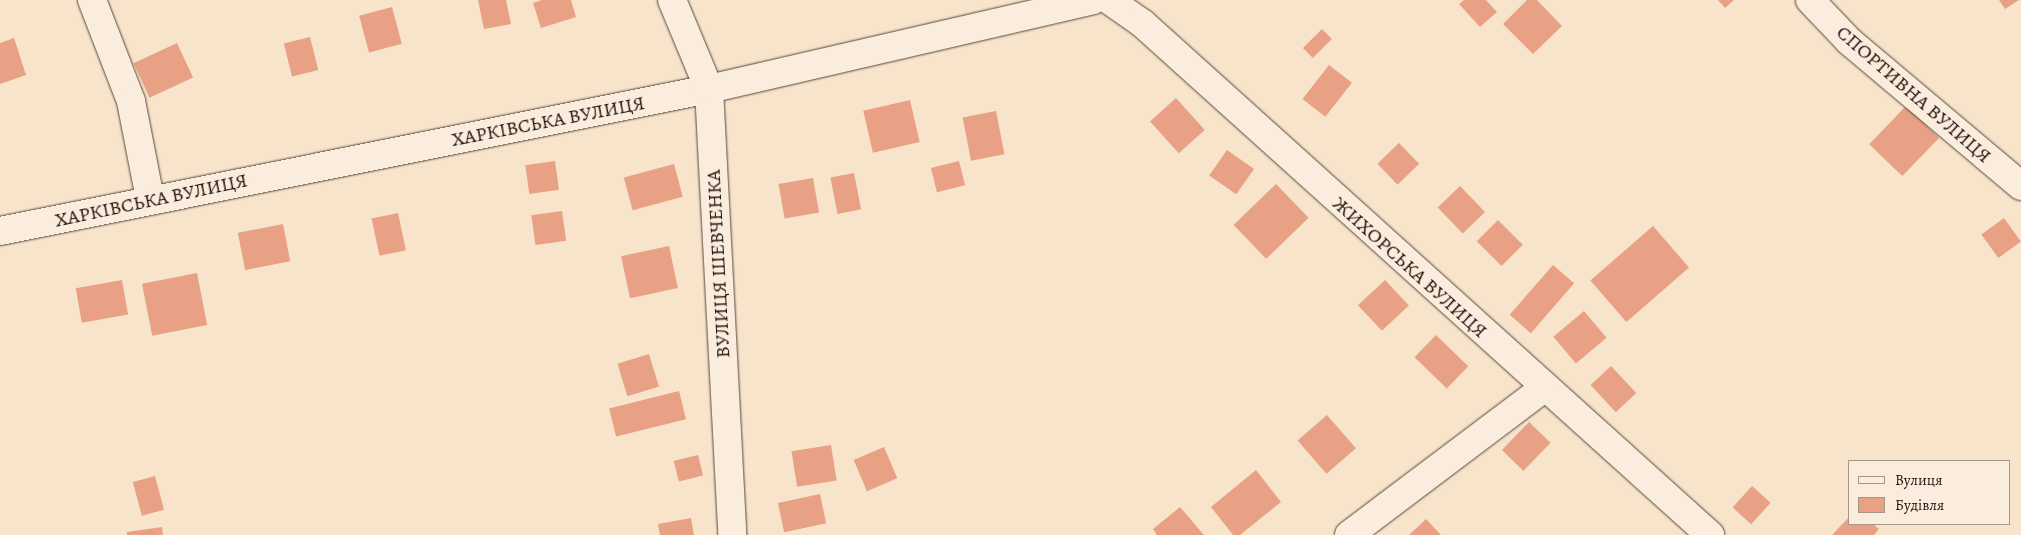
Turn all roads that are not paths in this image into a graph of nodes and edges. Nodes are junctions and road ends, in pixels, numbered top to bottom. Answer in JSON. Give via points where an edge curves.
{"nodes":[{"id":1,"x":92,"y":0,"type":"edge"},
{"id":2,"x":672,"y":0,"type":"edge"},
{"id":3,"x":1093,"y":0,"type":"edge"},
{"id":4,"x":1109,"y":0,"type":"edge"},
{"id":5,"x":1810,"y":0,"type":"edge"},
{"id":6,"x":709,"y":89,"type":"junction"},
{"id":7,"x":2021,"y":186,"type":"edge"},
{"id":8,"x":150,"y":200,"type":"junction"},
{"id":9,"x":0,"y":231,"type":"edge"},
{"id":10,"x":1544,"y":388,"type":"junction"},
{"id":11,"x":732,"y":535,"type":"edge"},
{"id":12,"x":1349,"y":535,"type":"edge"},
{"id":13,"x":1710,"y":535,"type":"edge"}],
"edges":[{"from":1,"to":8,"type":"street","via":[[131,101]]},
{"from":2,"to":6,"type":"street","name":"ВУЛИЦЯ ШЕВЧЕНКА"},
{"from":3,"to":6,"type":"street","name":"ХАРКІВСЬКА ВУЛИЦЯ"},
{"from":4,"to":10,"type":"street","name":"ЖИХОРСЬКА ВУЛИЦЯ","via":[[1142,24]]},
{"from":5,"to":7,"type":"street","name":"СПОРТИВНА ВУЛИЦЯ","via":[[1849,41]]},
{"from":6,"to":8,"type":"street","name":"ХАРКІВСЬКА ВУЛИЦЯ"},
{"from":6,"to":11,"type":"street","name":"ВУЛИЦЯ ШЕВЧЕНКА"},
{"from":8,"to":9,"type":"street","name":"ХАРКІВСЬКА ВУЛИЦЯ"},
{"from":10,"to":12,"type":"street"},
{"from":10,"to":13,"type":"street","name":"ЖИХОРСЬКА ВУЛИЦЯ"}]}
